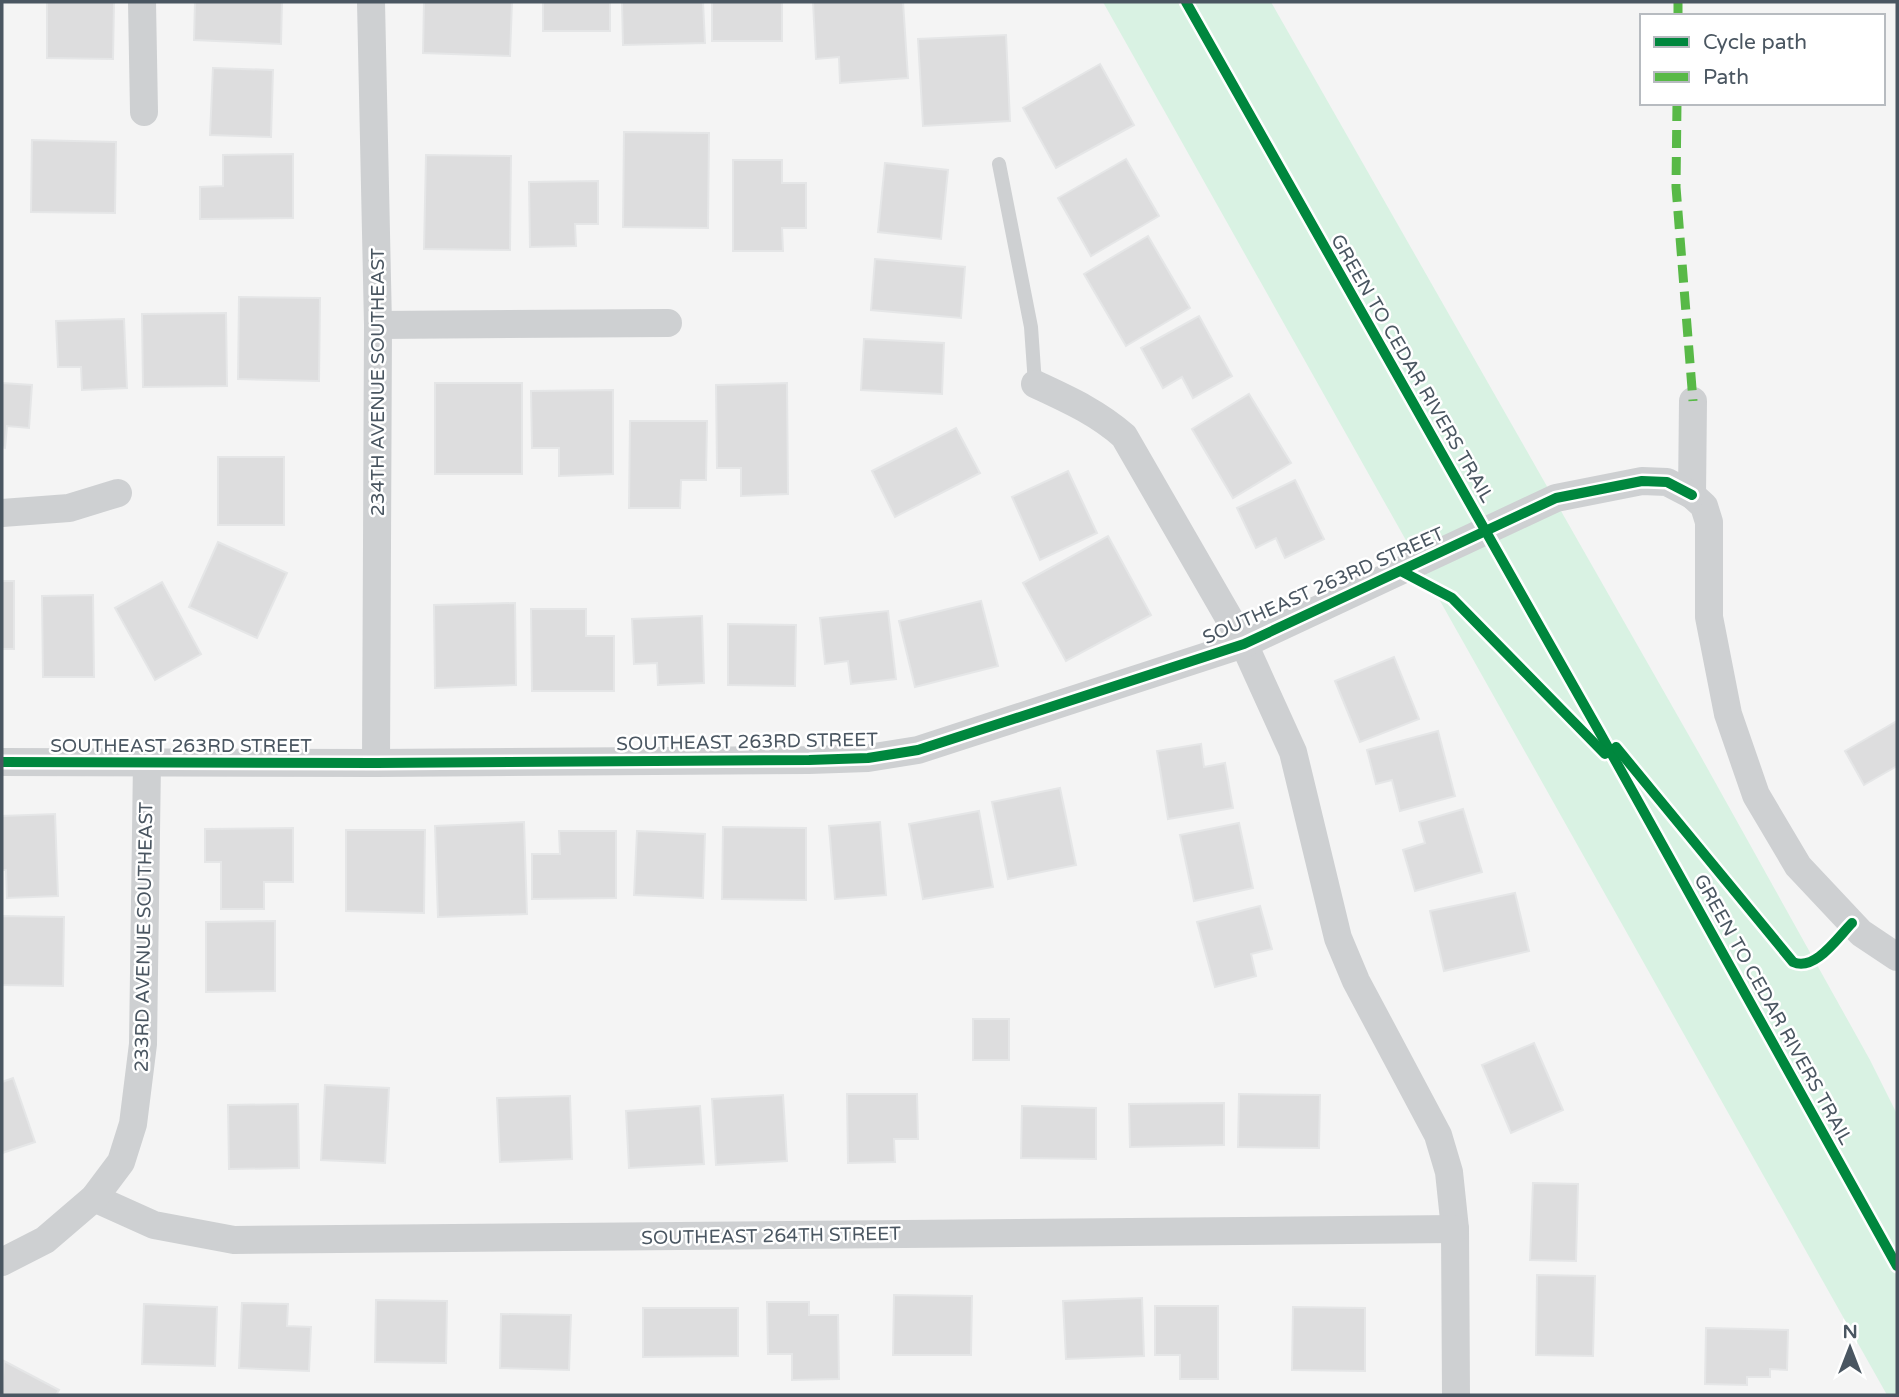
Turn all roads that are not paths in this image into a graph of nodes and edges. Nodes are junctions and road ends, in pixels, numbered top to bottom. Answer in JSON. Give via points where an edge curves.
{"nodes":[{"id":1,"x":142,"y":2,"type":"edge"},
{"id":2,"x":371,"y":2,"type":"edge"},
{"id":3,"x":144,"y":112,"type":"dead end"},
{"id":4,"x":999,"y":164,"type":"dead end"},
{"id":5,"x":668,"y":323,"type":"dead end"},
{"id":6,"x":378,"y":325,"type":"junction"},
{"id":7,"x":1035,"y":384,"type":"joint"},
{"id":8,"x":1693,"y":401,"type":"dead end"},
{"id":9,"x":118,"y":493,"type":"dead end"},
{"id":10,"x":1692,"y":495,"type":"junction"},
{"id":11,"x":2,"y":513,"type":"edge"},
{"id":12,"x":1244,"y":644,"type":"junction"},
{"id":13,"x":2,"y":762,"type":"edge"},
{"id":14,"x":146,"y":762,"type":"junction"},
{"id":15,"x":376,"y":763,"type":"junction"},
{"id":16,"x":1897,"y":957,"type":"edge"},
{"id":17,"x":94,"y":1198,"type":"junction"},
{"id":18,"x":1455,"y":1229,"type":"junction"},
{"id":19,"x":2,"y":1262,"type":"edge"},
{"id":20,"x":1455,"y":1395,"type":"edge"}],
"edges":[{"from":1,"to":3,"type":"street"},
{"from":2,"to":6,"type":"street","name":"234TH AVENUE SOUTHEAST"},
{"from":4,"to":7,"type":"lane","via":[[1031,327]]},
{"from":5,"to":6,"type":"street"},
{"from":6,"to":15,"type":"street","name":"234TH AVENUE SOUTHEAST"},
{"from":7,"to":12,"type":"street","via":[[1084,407],[1124,436]]},
{"from":8,"to":10,"type":"street"},
{"from":9,"to":11,"type":"street","via":[[69,508]]},
{"from":10,"to":12,"type":"street","name":"SOUTHEAST 263RD STREET","via":[[1667,482],[1642,481],[1556,498]]},
{"from":10,"to":16,"type":"street","via":[[1704,506],[1709,522],[1709,617],[1728,714],[1756,795],[1798,866],[1861,933]]},
{"from":12,"to":15,"type":"street","name":"SOUTHEAST 263RD STREET","via":[[918,750],[868,758]]},
{"from":12,"to":18,"type":"street","via":[[1293,752],[1338,938],[1438,1135],[1449,1172]]},
{"from":13,"to":14,"type":"street","name":"SOUTHEAST 263RD STREET"},
{"from":14,"to":15,"type":"street","name":"SOUTHEAST 263RD STREET"},
{"from":14,"to":17,"type":"street","name":"233RD AVENUE SOUTHEAST","via":[[144,1044],[133,1124],[121,1162]]},
{"from":17,"to":18,"type":"street","name":"SOUTHEAST 264TH STREET","via":[[154,1225],[234,1240]]},
{"from":17,"to":19,"type":"street","name":"233RD AVENUE SOUTHEAST","via":[[45,1240]]},
{"from":18,"to":20,"type":"street"}]}
